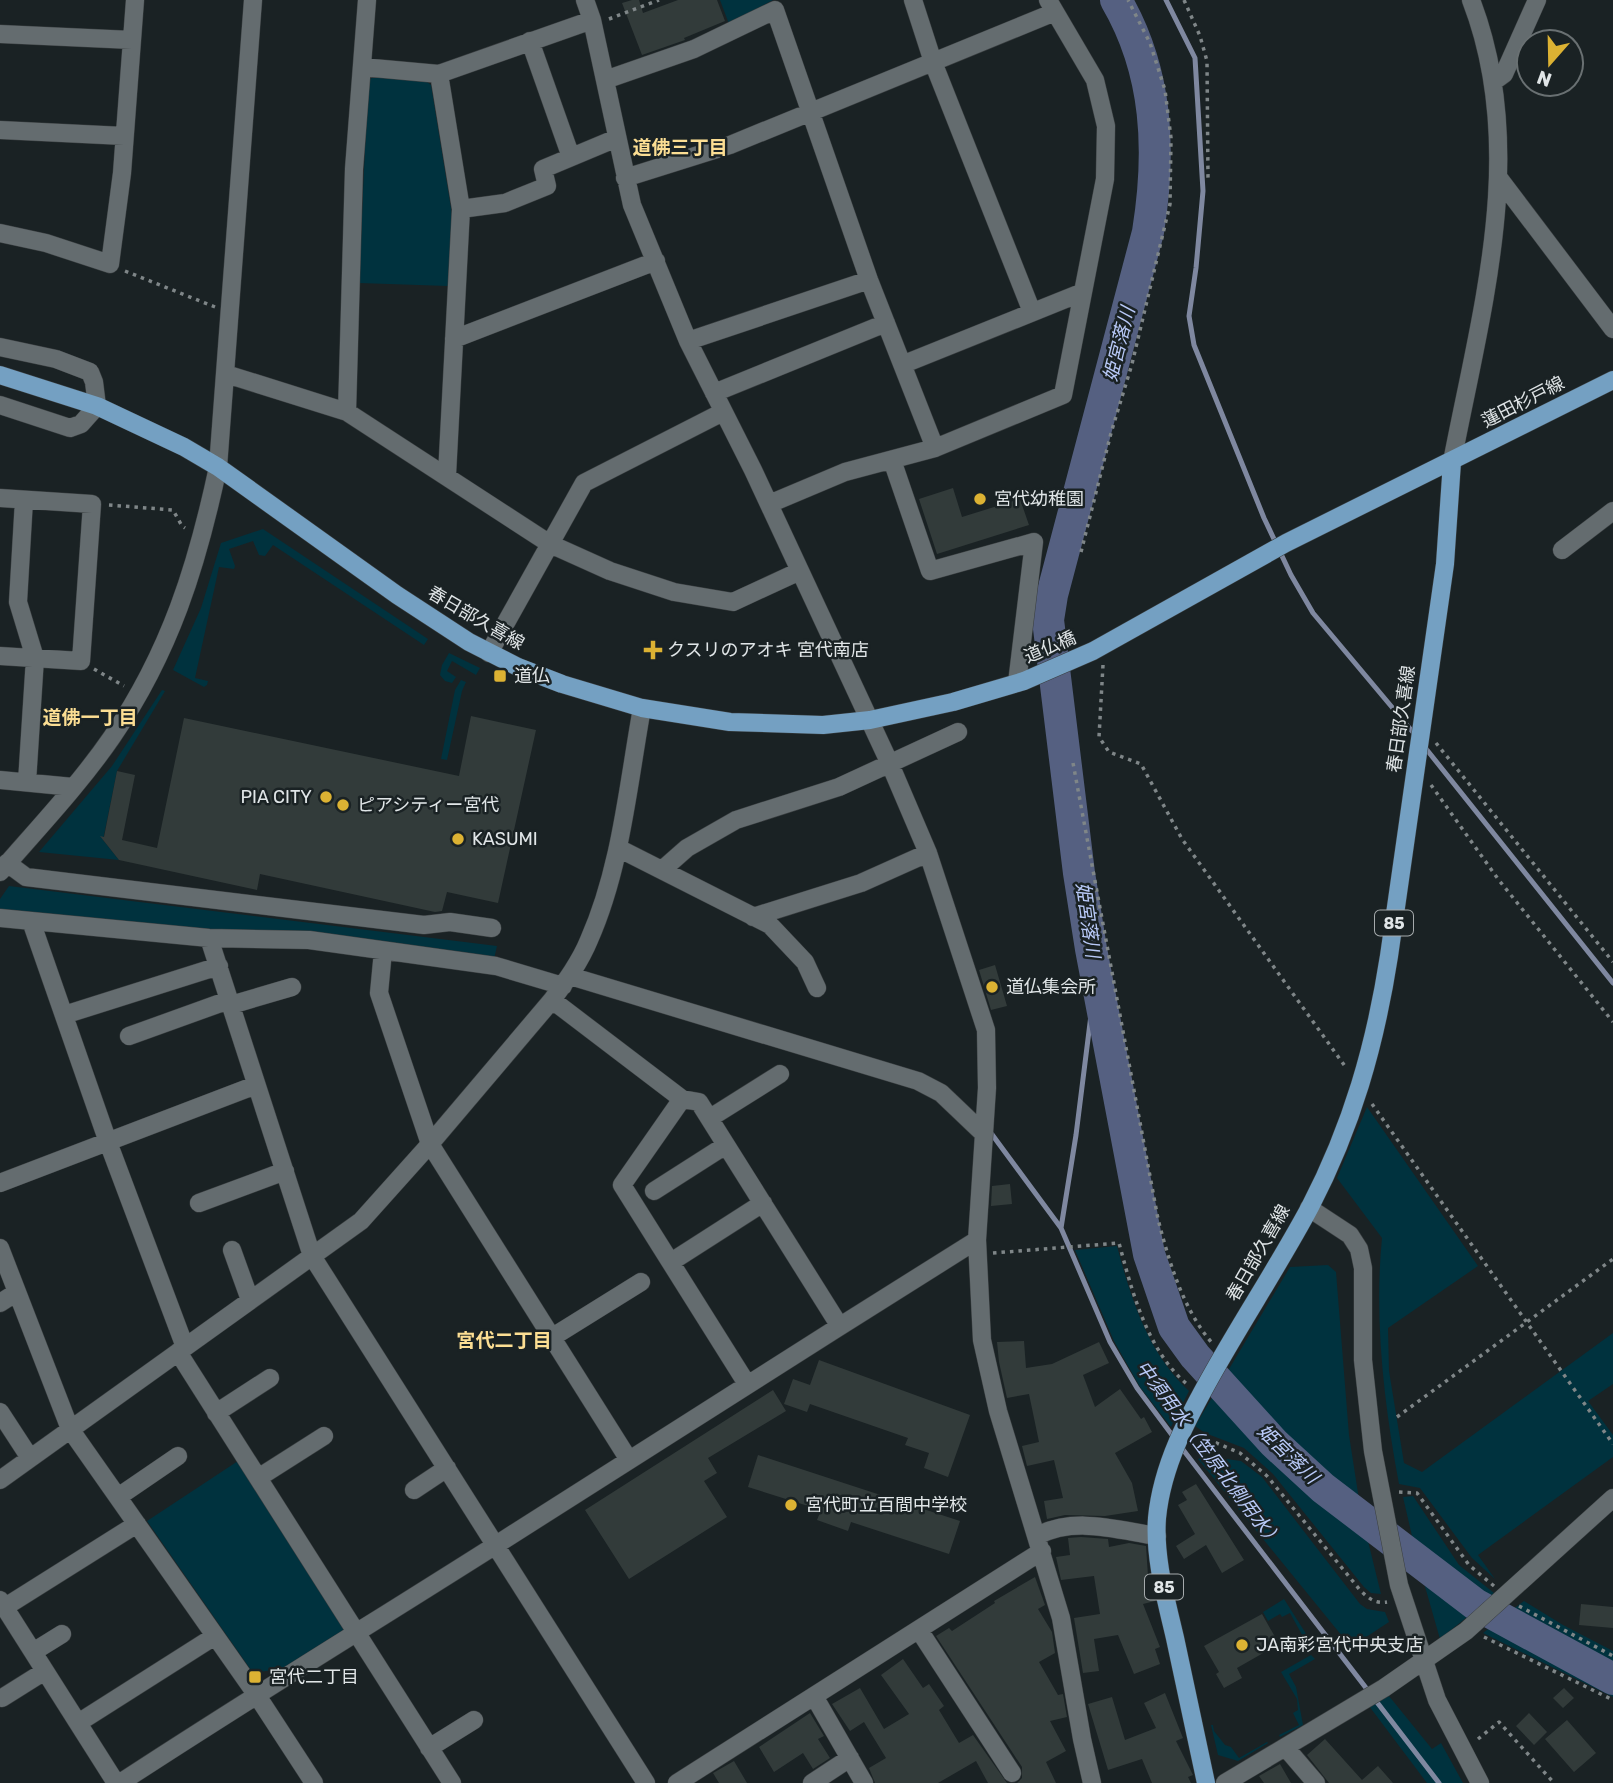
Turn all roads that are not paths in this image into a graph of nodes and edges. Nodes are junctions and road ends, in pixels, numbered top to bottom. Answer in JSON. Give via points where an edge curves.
{"nodes":[{"id":1,"x":135,"y":0,"type":"edge"},
{"id":2,"x":253,"y":0,"type":"edge"},
{"id":3,"x":367,"y":0,"type":"edge"},
{"id":4,"x":584,"y":0,"type":"edge"},
{"id":5,"x":913,"y":0,"type":"edge"},
{"id":6,"x":1471,"y":0,"type":"edge"},
{"id":7,"x":1537,"y":0,"type":"edge"},
{"id":8,"x":1051,"y":6,"type":"edge"},
{"id":9,"x":592,"y":22,"type":"junction"},
{"id":10,"x":0,"y":34,"type":"edge"},
{"id":11,"x":132,"y":40,"type":"junction"},
{"id":12,"x":530,"y":41,"type":"junction"},
{"id":13,"x":933,"y":62,"type":"junction"},
{"id":14,"x":362,"y":67,"type":"junction"},
{"id":15,"x":439,"y":74,"type":"junction"},
{"id":16,"x":605,"y":80,"type":"junction"},
{"id":17,"x":1493,"y":82,"type":"junction"},
{"id":18,"x":812,"y":113,"type":"junction"},
{"id":19,"x":0,"y":130,"type":"edge"},
{"id":20,"x":124,"y":136,"type":"junction"},
{"id":21,"x":617,"y":138,"type":"junction"},
{"id":22,"x":571,"y":157,"type":"junction"},
{"id":23,"x":1498,"y":177,"type":"junction"},
{"id":24,"x":625,"y":178,"type":"junction"},
{"id":25,"x":461,"y":209,"type":"junction"},
{"id":26,"x":0,"y":233,"type":"edge"},
{"id":27,"x":656,"y":261,"type":"junction"},
{"id":28,"x":869,"y":280,"type":"junction"},
{"id":29,"x":1083,"y":292,"type":"junction"},
{"id":30,"x":1032,"y":312,"type":"junction"},
{"id":31,"x":887,"y":323,"type":"junction"},
{"id":32,"x":1613,"y":329,"type":"edge"},
{"id":33,"x":454,"y":339,"type":"junction"},
{"id":34,"x":688,"y":341,"type":"junction"},
{"id":35,"x":0,"y":347,"type":"edge"},
{"id":36,"x":904,"y":363,"type":"junction"},
{"id":37,"x":226,"y":374,"type":"junction"},
{"id":38,"x":0,"y":375,"type":"edge"},
{"id":39,"x":1613,"y":380,"type":"edge"},
{"id":40,"x":715,"y":393,"type":"junction"},
{"id":41,"x":0,"y":405,"type":"edge"},
{"id":42,"x":97,"y":406,"type":"junction"},
{"id":43,"x":347,"y":412,"type":"junction"},
{"id":44,"x":723,"y":412,"type":"junction"},
{"id":45,"x":935,"y":448,"type":"junction"},
{"id":46,"x":892,"y":460,"type":"junction"},
{"id":47,"x":1452,"y":462,"type":"junction"},
{"id":48,"x":218,"y":467,"type":"junction"},
{"id":49,"x":447,"y":475,"type":"junction"},
{"id":50,"x":0,"y":498,"type":"edge"},
{"id":51,"x":24,"y":499,"type":"junction"},
{"id":52,"x":769,"y":503,"type":"junction"},
{"id":53,"x":1613,"y":511,"type":"edge"},
{"id":54,"x":551,"y":544,"type":"junction"},
{"id":55,"x":1562,"y":550,"type":"dead end"},
{"id":56,"x":800,"y":571,"type":"junction"},
{"id":57,"x":489,"y":653,"type":"junction"},
{"id":58,"x":0,"y":656,"type":"edge"},
{"id":59,"x":35,"y":658,"type":"junction"},
{"id":60,"x":1020,"y":682,"type":"junction"},
{"id":61,"x":642,"y":708,"type":"junction"},
{"id":62,"x":870,"y":720,"type":"junction"},
{"id":63,"x":958,"y":732,"type":"dead end"},
{"id":64,"x":890,"y":764,"type":"junction"},
{"id":65,"x":0,"y":780,"type":"edge"},
{"id":66,"x":27,"y":782,"type":"junction"},
{"id":67,"x":73,"y":787,"type":"junction"},
{"id":68,"x":618,"y":848,"type":"junction"},
{"id":69,"x":928,"y":853,"type":"junction"},
{"id":70,"x":4,"y":867,"type":"edge"},
{"id":71,"x":662,"y":870,"type":"junction"},
{"id":72,"x":753,"y":917,"type":"junction"},
{"id":73,"x":0,"y":918,"type":"edge"},
{"id":74,"x":31,"y":921,"type":"junction"},
{"id":75,"x":492,"y":928,"type":"dead end"},
{"id":76,"x":209,"y":938,"type":"junction"},
{"id":77,"x":383,"y":951,"type":"junction"},
{"id":78,"x":219,"y":966,"type":"junction"},
{"id":79,"x":292,"y":987,"type":"dead end"},
{"id":80,"x":562,"y":987,"type":"junction"},
{"id":81,"x":817,"y":988,"type":"dead end"},
{"id":82,"x":230,"y":1002,"type":"junction"},
{"id":83,"x":64,"y":1015,"type":"junction"},
{"id":84,"x":129,"y":1036,"type":"dead end"},
{"id":85,"x":780,"y":1074,"type":"dead end"},
{"id":86,"x":256,"y":1085,"type":"junction"},
{"id":87,"x":682,"y":1099,"type":"junction"},
{"id":88,"x":710,"y":1118,"type":"junction"},
{"id":89,"x":984,"y":1134,"type":"junction"},
{"id":90,"x":108,"y":1142,"type":"junction"},
{"id":91,"x":430,"y":1144,"type":"junction"},
{"id":92,"x":726,"y":1145,"type":"junction"},
{"id":93,"x":285,"y":1171,"type":"junction"},
{"id":94,"x":0,"y":1183,"type":"edge"},
{"id":95,"x":654,"y":1191,"type":"dead end"},
{"id":96,"x":199,"y":1203,"type":"dead end"},
{"id":97,"x":763,"y":1203,"type":"junction"},
{"id":98,"x":1309,"y":1208,"type":"junction"},
{"id":99,"x":977,"y":1247,"type":"junction"},
{"id":100,"x":0,"y":1248,"type":"edge"},
{"id":101,"x":232,"y":1250,"type":"dead end"},
{"id":102,"x":312,"y":1256,"type":"junction"},
{"id":103,"x":671,"y":1262,"type":"junction"},
{"id":104,"x":641,"y":1282,"type":"dead end"},
{"id":105,"x":17,"y":1292,"type":"junction"},
{"id":106,"x":250,"y":1300,"type":"junction"},
{"id":107,"x":0,"y":1303,"type":"edge"},
{"id":108,"x":839,"y":1325,"type":"junction"},
{"id":109,"x":551,"y":1338,"type":"junction"},
{"id":110,"x":182,"y":1349,"type":"junction"},
{"id":111,"x":270,"y":1378,"type":"dead end"},
{"id":112,"x":747,"y":1384,"type":"junction"},
{"id":113,"x":0,"y":1412,"type":"edge"},
{"id":114,"x":216,"y":1413,"type":"junction"},
{"id":115,"x":70,"y":1429,"type":"junction"},
{"id":116,"x":324,"y":1436,"type":"dead end"},
{"id":117,"x":178,"y":1456,"type":"dead end"},
{"id":118,"x":30,"y":1458,"type":"junction"},
{"id":119,"x":629,"y":1460,"type":"junction"},
{"id":120,"x":447,"y":1468,"type":"junction"},
{"id":121,"x":258,"y":1478,"type":"junction"},
{"id":122,"x":0,"y":1480,"type":"edge"},
{"id":123,"x":414,"y":1490,"type":"dead end"},
{"id":124,"x":118,"y":1497,"type":"junction"},
{"id":125,"x":1613,"y":1498,"type":"edge"},
{"id":126,"x":137,"y":1524,"type":"junction"},
{"id":127,"x":1157,"y":1536,"type":"junction"},
{"id":128,"x":1040,"y":1544,"type":"junction"},
{"id":129,"x":496,"y":1545,"type":"junction"},
{"id":130,"x":2,"y":1604,"type":"edge"},
{"id":131,"x":919,"y":1630,"type":"junction"},
{"id":132,"x":356,"y":1632,"type":"junction"},
{"id":133,"x":62,"y":1634,"type":"dead end"},
{"id":134,"x":215,"y":1636,"type":"junction"},
{"id":135,"x":33,"y":1652,"type":"junction"},
{"id":136,"x":1424,"y":1661,"type":"junction"},
{"id":137,"x":45,"y":1671,"type":"junction"},
{"id":138,"x":256,"y":1694,"type":"junction"},
{"id":139,"x":814,"y":1696,"type":"junction"},
{"id":140,"x":2,"y":1698,"type":"dead end"},
{"id":141,"x":474,"y":1720,"type":"dead end"},
{"id":142,"x":78,"y":1723,"type":"junction"},
{"id":143,"x":429,"y":1748,"type":"junction"},
{"id":144,"x":1286,"y":1748,"type":"junction"},
{"id":145,"x":850,"y":1758,"type":"junction"},
{"id":146,"x":1012,"y":1773,"type":"dead end"},
{"id":147,"x":118,"y":1783,"type":"edge"},
{"id":148,"x":314,"y":1783,"type":"edge"},
{"id":149,"x":452,"y":1783,"type":"edge"},
{"id":150,"x":646,"y":1783,"type":"edge"},
{"id":151,"x":677,"y":1783,"type":"edge"},
{"id":152,"x":813,"y":1783,"type":"edge"},
{"id":153,"x":864,"y":1783,"type":"edge"},
{"id":154,"x":1092,"y":1783,"type":"edge"},
{"id":155,"x":1206,"y":1783,"type":"edge"},
{"id":156,"x":1225,"y":1783,"type":"edge"},
{"id":157,"x":1316,"y":1783,"type":"edge"},
{"id":158,"x":1480,"y":1783,"type":"edge"}],
"edges":[{"from":1,"to":11,"type":"street"},
{"from":2,"to":37,"type":"street"},
{"from":3,"to":14,"type":"street"},
{"from":4,"to":9,"type":"street"},
{"from":5,"to":13,"type":"street"},
{"from":6,"to":17,"type":"street"},
{"from":7,"to":17,"type":"street","via":[[1504,75]]},
{"from":8,"to":13,"type":"street"},
{"from":8,"to":29,"type":"street","via":[[1095,80],[1106,126],[1105,179]]},
{"from":9,"to":12,"type":"street"},
{"from":9,"to":16,"type":"street"},
{"from":10,"to":11,"type":"street"},
{"from":11,"to":20,"type":"street"},
{"from":12,"to":15,"type":"street"},
{"from":12,"to":22,"type":"street"},
{"from":13,"to":18,"type":"street"},
{"from":13,"to":30,"type":"street"},
{"from":14,"to":15,"type":"street"},
{"from":14,"to":43,"type":"street","via":[[354,169]]},
{"from":15,"to":25,"type":"street"},
{"from":16,"to":18,"type":"street","via":[[694,49],[775,10]]},
{"from":16,"to":21,"type":"street"},
{"from":17,"to":23,"type":"street"},
{"from":18,"to":24,"type":"street"},
{"from":18,"to":28,"type":"street"},
{"from":19,"to":20,"type":"street"},
{"from":20,"to":26,"type":"street","via":[[110,264]]},
{"from":21,"to":22,"type":"street"},
{"from":21,"to":24,"type":"street"},
{"from":22,"to":25,"type":"street","via":[[543,169],[547,186],[505,203]]},
{"from":23,"to":32,"type":"street"},
{"from":23,"to":47,"type":"street","via":[[1483,318]]},
{"from":24,"to":27,"type":"street"},
{"from":25,"to":33,"type":"street"},
{"from":27,"to":33,"type":"street"},
{"from":27,"to":34,"type":"street"},
{"from":28,"to":31,"type":"street"},
{"from":28,"to":34,"type":"street"},
{"from":29,"to":30,"type":"street"},
{"from":29,"to":45,"type":"street","via":[[1063,395]]},
{"from":30,"to":36,"type":"street"},
{"from":31,"to":36,"type":"street"},
{"from":31,"to":40,"type":"street"},
{"from":33,"to":49,"type":"street"},
{"from":34,"to":40,"type":"street"},
{"from":35,"to":42,"type":"street","via":[[90,372]]},
{"from":36,"to":45,"type":"street"},
{"from":37,"to":43,"type":"street"},
{"from":37,"to":48,"type":"street"},
{"from":38,"to":42,"type":"main road","name":"春日部久喜線"},
{"from":39,"to":47,"type":"main road","name":"蓮田杉戸線"},
{"from":40,"to":44,"type":"street"},
{"from":41,"to":42,"type":"street","via":[[70,428],[81,424]]},
{"from":42,"to":48,"type":"main road","name":"春日部久喜線"},
{"from":43,"to":49,"type":"street"},
{"from":44,"to":52,"type":"street"},
{"from":44,"to":54,"type":"street","via":[[584,483]]},
{"from":45,"to":46,"type":"street"},
{"from":46,"to":52,"type":"street","via":[[845,472]]},
{"from":46,"to":60,"type":"street","via":[[930,571],[1034,542]]},
{"from":47,"to":60,"type":"main road","name":"道仏橋","via":[[1286,543],[1098,649]]},
{"from":47,"to":98,"type":"main road","name":"春日部久喜線","number":"85","via":[[1445,564],[1379,1017],[1360,1087]]},
{"from":48,"to":57,"type":"main road","name":"春日部久喜線","via":[[397,595]]},
{"from":48,"to":67,"type":"street","via":[[203,536],[174,622],[113,736]]},
{"from":49,"to":54,"type":"street"},
{"from":50,"to":51,"type":"street"},
{"from":51,"to":59,"type":"street","via":[[18,603]]},
{"from":51,"to":59,"type":"street","via":[[92,504],[81,661]]},
{"from":52,"to":56,"type":"street"},
{"from":53,"to":55,"type":"street"},
{"from":54,"to":56,"type":"street","via":[[674,592],[733,602]]},
{"from":54,"to":57,"type":"street"},
{"from":56,"to":62,"type":"street"},
{"from":57,"to":61,"type":"main road","name":"春日部久喜線","via":[[562,684]]},
{"from":58,"to":59,"type":"street"},
{"from":59,"to":66,"type":"street"},
{"from":60,"to":62,"type":"main road","name":"春日部久喜線"},
{"from":61,"to":62,"type":"main road","name":"春日部久喜線","via":[[751,723],[823,725]]},
{"from":61,"to":68,"type":"street"},
{"from":62,"to":64,"type":"street"},
{"from":63,"to":64,"type":"street"},
{"from":64,"to":69,"type":"street"},
{"from":64,"to":71,"type":"street","via":[[839,787],[736,820],[687,848]]},
{"from":65,"to":66,"type":"street"},
{"from":66,"to":67,"type":"street"},
{"from":67,"to":70,"type":"street"},
{"from":68,"to":71,"type":"street"},
{"from":68,"to":80,"type":"street","via":[[589,942]]},
{"from":69,"to":72,"type":"street","via":[[861,883]]},
{"from":69,"to":89,"type":"street","via":[[986,1030]]},
{"from":70,"to":75,"type":"street","via":[[26,877],[424,925],[450,922]]},
{"from":71,"to":72,"type":"street"},
{"from":72,"to":81,"type":"street","via":[[770,925],[805,962]]},
{"from":73,"to":74,"type":"street"},
{"from":74,"to":76,"type":"street"},
{"from":74,"to":83,"type":"street"},
{"from":76,"to":77,"type":"street","via":[[309,940]]},
{"from":76,"to":78,"type":"street"},
{"from":77,"to":80,"type":"street","via":[[496,966]]},
{"from":77,"to":91,"type":"street","via":[[379,993]]},
{"from":78,"to":82,"type":"street"},
{"from":78,"to":83,"type":"street"},
{"from":79,"to":82,"type":"street"},
{"from":80,"to":87,"type":"street"},
{"from":80,"to":89,"type":"street","via":[[918,1081],[941,1093]]},
{"from":80,"to":91,"type":"street"},
{"from":82,"to":84,"type":"street"},
{"from":82,"to":86,"type":"street"},
{"from":83,"to":90,"type":"street"},
{"from":85,"to":88,"type":"street"},
{"from":86,"to":90,"type":"street"},
{"from":86,"to":93,"type":"street"},
{"from":87,"to":88,"type":"street","via":[[699,1102]]},
{"from":87,"to":103,"type":"street","via":[[622,1185]]},
{"from":88,"to":92,"type":"street"},
{"from":89,"to":99,"type":"street"},
{"from":90,"to":94,"type":"street"},
{"from":90,"to":110,"type":"street"},
{"from":91,"to":102,"type":"street","via":[[360,1221]]},
{"from":91,"to":109,"type":"street"},
{"from":92,"to":95,"type":"street"},
{"from":92,"to":97,"type":"street"},
{"from":93,"to":96,"type":"street"},
{"from":93,"to":102,"type":"street"},
{"from":97,"to":103,"type":"street"},
{"from":97,"to":108,"type":"street"},
{"from":98,"to":127,"type":"main road","name":"春日部久喜線","number":"85","via":[[1185,1425],[1170,1458]]},
{"from":98,"to":136,"type":"street","via":[[1350,1235],[1359,1249],[1363,1360],[1381,1497],[1401,1593]]},
{"from":99,"to":108,"type":"street"},
{"from":99,"to":128,"type":"street","via":[[982,1340],[998,1411]]},
{"from":100,"to":105,"type":"street"},
{"from":101,"to":106,"type":"street"},
{"from":102,"to":106,"type":"street"},
{"from":102,"to":120,"type":"street"},
{"from":103,"to":112,"type":"street"},
{"from":104,"to":109,"type":"street"},
{"from":105,"to":107,"type":"street"},
{"from":105,"to":115,"type":"street"},
{"from":106,"to":110,"type":"street"},
{"from":108,"to":112,"type":"street"},
{"from":109,"to":119,"type":"street"},
{"from":110,"to":114,"type":"street"},
{"from":110,"to":115,"type":"street"},
{"from":111,"to":114,"type":"street"},
{"from":112,"to":119,"type":"street"},
{"from":113,"to":118,"type":"street"},
{"from":114,"to":121,"type":"street"},
{"from":115,"to":118,"type":"street"},
{"from":115,"to":124,"type":"street"},
{"from":116,"to":121,"type":"street"},
{"from":117,"to":124,"type":"street"},
{"from":118,"to":122,"type":"street"},
{"from":119,"to":129,"type":"street"},
{"from":120,"to":123,"type":"street"},
{"from":120,"to":129,"type":"street"},
{"from":121,"to":132,"type":"street"},
{"from":124,"to":126,"type":"street"},
{"from":125,"to":136,"type":"street","via":[[1466,1631]]},
{"from":126,"to":130,"type":"street"},
{"from":126,"to":134,"type":"street"},
{"from":127,"to":128,"type":"street","via":[[1082,1524],[1052,1528]]},
{"from":127,"to":155,"type":"main road","number":"85","via":[[1160,1571]]},
{"from":128,"to":131,"type":"street"},
{"from":128,"to":154,"type":"street","via":[[1061,1618]]},
{"from":129,"to":132,"type":"street"},
{"from":129,"to":150,"type":"street"},
{"from":130,"to":135,"type":"street"},
{"from":131,"to":139,"type":"street"},
{"from":131,"to":146,"type":"street"},
{"from":132,"to":138,"type":"street"},
{"from":132,"to":143,"type":"street"},
{"from":133,"to":135,"type":"street"},
{"from":134,"to":138,"type":"street"},
{"from":134,"to":142,"type":"street"},
{"from":135,"to":137,"type":"street"},
{"from":136,"to":144,"type":"street"},
{"from":136,"to":158,"type":"street","via":[[1437,1700]]},
{"from":137,"to":140,"type":"street"},
{"from":137,"to":142,"type":"street"},
{"from":138,"to":147,"type":"street"},
{"from":138,"to":148,"type":"street"},
{"from":139,"to":145,"type":"street"},
{"from":139,"to":151,"type":"street"},
{"from":141,"to":143,"type":"street"},
{"from":142,"to":147,"type":"street"},
{"from":143,"to":149,"type":"street"},
{"from":144,"to":156,"type":"street"},
{"from":144,"to":157,"type":"street"},
{"from":145,"to":152,"type":"street"},
{"from":145,"to":153,"type":"street"}]}
